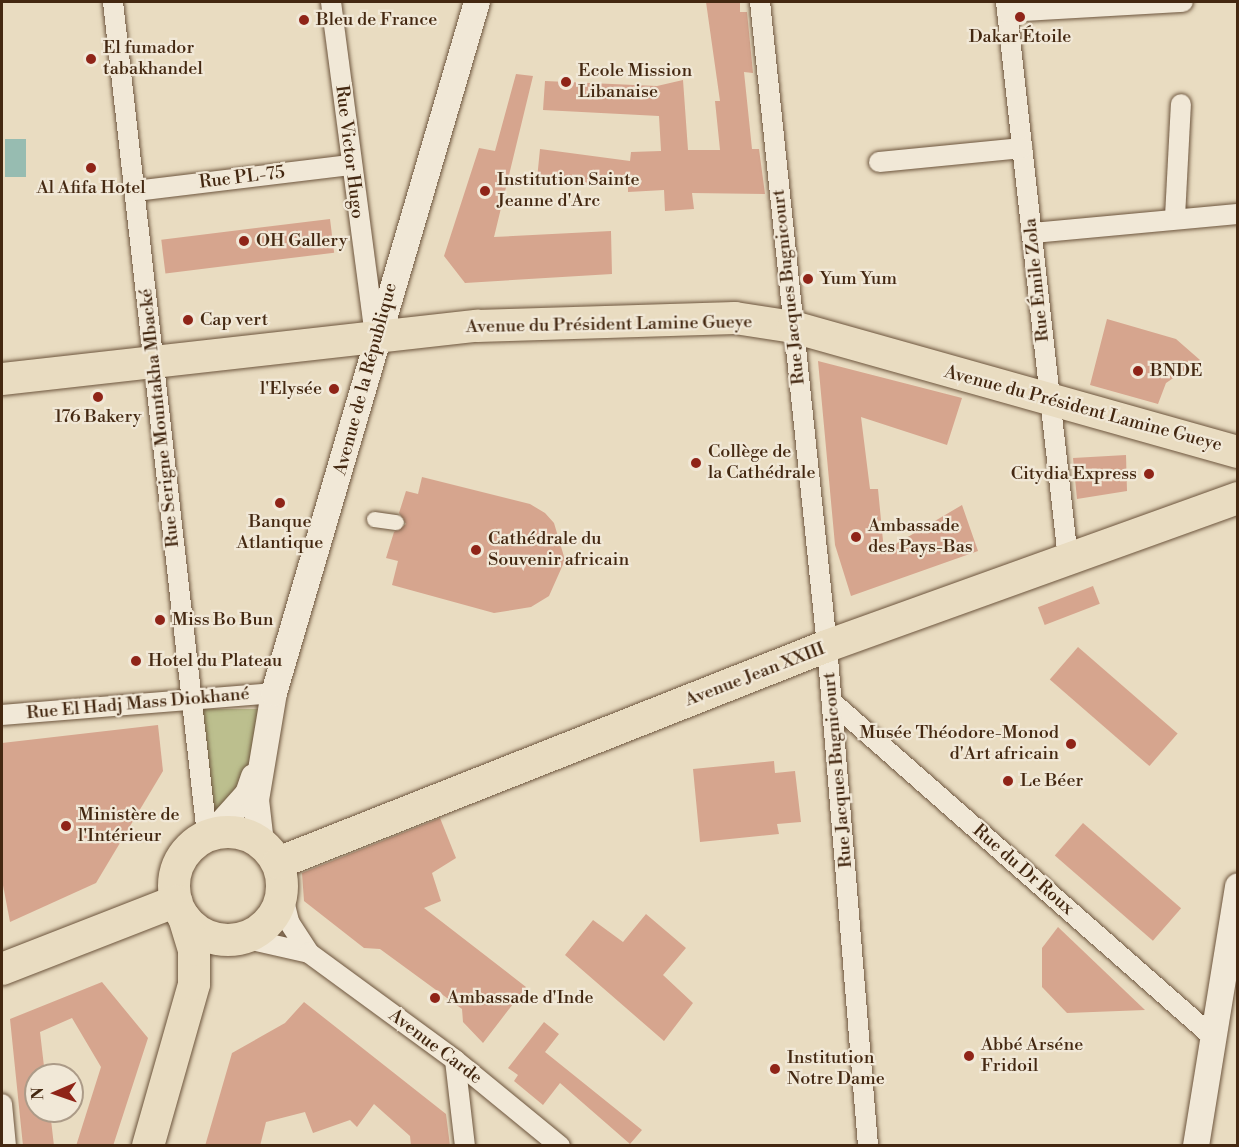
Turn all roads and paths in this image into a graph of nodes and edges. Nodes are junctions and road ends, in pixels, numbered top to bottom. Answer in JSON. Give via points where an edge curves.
{"nodes":[{"id":1,"x":113,"y":2,"type":"edge"},
{"id":2,"x":331,"y":2,"type":"edge"},
{"id":3,"x":477,"y":2,"type":"edge"},
{"id":4,"x":760,"y":2,"type":"edge"},
{"id":5,"x":1183,"y":2,"type":"edge"},
{"id":6,"x":1007,"y":7,"type":"edge"},
{"id":7,"x":1181,"y":104,"type":"dead end"},
{"id":8,"x":1023,"y":148,"type":"junction"},
{"id":9,"x":879,"y":162,"type":"dead end"},
{"id":10,"x":350,"y":165,"type":"junction"},
{"id":11,"x":135,"y":191,"type":"junction"},
{"id":12,"x":1238,"y":214,"type":"edge"},
{"id":13,"x":1176,"y":217,"type":"junction"},
{"id":14,"x":1032,"y":233,"type":"junction"},
{"id":15,"x":793,"y":327,"type":"junction"},
{"id":16,"x":375,"y":338,"type":"junction"},
{"id":17,"x":153,"y":359,"type":"junction"},
{"id":18,"x":2,"y":379,"type":"edge"},
{"id":19,"x":1050,"y":402,"type":"junction"},
{"id":20,"x":1238,"y":452,"type":"edge"},
{"id":21,"x":1238,"y":492,"type":"edge"},
{"id":22,"x":1238,"y":498,"type":"edge"},
{"id":23,"x":374,"y":519,"type":"dead end"},
{"id":24,"x":396,"y":522,"type":"dead end"},
{"id":25,"x":1068,"y":559,"type":"junction"},
{"id":26,"x":827,"y":646,"type":"junction"},
{"id":27,"x":274,"y":693,"type":"junction"},
{"id":28,"x":192,"y":698,"type":"junction"},
{"id":29,"x":832,"y":702,"type":"junction"},
{"id":30,"x":2,"y":716,"type":"edge"},
{"id":31,"x":262,"y":758,"type":"junction"},
{"id":32,"x":210,"y":834,"type":"junction"},
{"id":33,"x":274,"y":866,"type":"junction"},
{"id":34,"x":1238,"y":886,"type":"edge"},
{"id":35,"x":180,"y":909,"type":"junction"},
{"id":36,"x":1234,"y":935,"type":"edge"},
{"id":37,"x":243,"y":938,"type":"junction"},
{"id":38,"x":309,"y":953,"type":"junction"},
{"id":39,"x":2,"y":969,"type":"edge"},
{"id":40,"x":189,"y":1005,"type":"junction"},
{"id":41,"x":1214,"y":1038,"type":"junction"},
{"id":42,"x":455,"y":1060,"type":"junction"},
{"id":43,"x":2,"y":1104,"type":"edge"},
{"id":44,"x":6,"y":1146,"type":"edge"},
{"id":45,"x":148,"y":1146,"type":"edge"},
{"id":46,"x":465,"y":1146,"type":"edge"},
{"id":47,"x":560,"y":1146,"type":"edge"},
{"id":48,"x":868,"y":1146,"type":"edge"},
{"id":49,"x":1196,"y":1146,"type":"edge"}],
"edges":[{"from":1,"to":11,"type":"street","name":"Rue Serigne Mountakha Mbacké"},
{"from":2,"to":10,"type":"street","name":"Rue Victor Hugo"},
{"from":3,"to":16,"type":"street","name":"Avenue de la République"},
{"from":4,"to":15,"type":"street","name":"Rue Jacques Bugnicourt"},
{"from":5,"to":6,"type":"street"},
{"from":6,"to":8,"type":"street","name":"Rue Émile Zola"},
{"from":7,"to":13,"type":"street"},
{"from":8,"to":9,"type":"street"},
{"from":8,"to":14,"type":"street","name":"Rue Émile Zola"},
{"from":10,"to":11,"type":"street","name":"Rue PL-75"},
{"from":10,"to":16,"type":"street","name":"Rue Victor Hugo"},
{"from":11,"to":17,"type":"street","name":"Rue Serigne Mountakha Mbacké"},
{"from":12,"to":13,"type":"street"},
{"from":13,"to":14,"type":"street"},
{"from":14,"to":19,"type":"street","name":"Rue Émile Zola"},
{"from":15,"to":16,"type":"main road","name":"Avenue du Président Lamine Gueye","via":[[735,318],[477,326]]},
{"from":15,"to":19,"type":"main road","name":"Avenue du Président Lamine Gueye"},
{"from":15,"to":26,"type":"street","name":"Rue Jacques Bugnicourt"},
{"from":16,"to":17,"type":"main road","name":"Avenue du Président Lamine Gueye"},
{"from":16,"to":27,"type":"street","name":"Avenue de la République"},
{"from":17,"to":18,"type":"main road","name":"Avenue du Président Lamine Gueye"},
{"from":17,"to":28,"type":"street","name":"Rue Serigne Mountakha Mbacké"},
{"from":19,"to":20,"type":"main road","name":"Avenue du Président Lamine Gueye"},
{"from":19,"to":25,"type":"street","name":"Rue Émile Zola"},
{"from":20,"to":21,"type":"main road"},
{"from":22,"to":25,"type":"main road","name":"Avenue Jean XXIII"},
{"from":23,"to":24,"type":"street"},
{"from":25,"to":26,"type":"main road","name":"Avenue Jean XXIII"},
{"from":26,"to":29,"type":"street","name":"Rue Jacques Bugnicourt"},
{"from":26,"to":33,"type":"main road","name":"Avenue Jean XXIII"},
{"from":27,"to":28,"type":"street","name":"Rue El Hadj Mass Diokhané"},
{"from":27,"to":31,"type":"street","name":"Avenue de la République"},
{"from":28,"to":30,"type":"street","name":"Rue El Hadj Mass Diokhané"},
{"from":28,"to":32,"type":"street","name":"Rue Serigne Mountakha Mbacké"},
{"from":29,"to":41,"type":"street","name":"Rue du Dr Roux"},
{"from":29,"to":48,"type":"street","name":"Rue Jacques Bugnicourt"},
{"from":31,"to":32,"type":"street","name":"Avenue de la République","via":[[248,794]]},
{"from":31,"to":33,"type":"street","name":"Avenue de la République","via":[[256,800]]},
{"from":32,"to":33,"type":"main road","via":[[234,831]]},
{"from":32,"to":35,"type":"main road","via":[[179,862]]},
{"from":33,"to":37,"type":"main road","via":[[269,921]]},
{"from":33,"to":38,"type":"street","name":"Avenue Carde","via":[[289,922]]},
{"from":34,"to":36,"type":"street"},
{"from":35,"to":37,"type":"main road","via":[[215,938]]},
{"from":35,"to":39,"type":"main road"},
{"from":35,"to":40,"type":"main road","via":[[196,966]]},
{"from":36,"to":41,"type":"street"},
{"from":37,"to":38,"type":"street","name":"Avenue Carde"},
{"from":37,"to":40,"type":"main road","via":[[209,973]]},
{"from":38,"to":42,"type":"street","name":"Avenue Carde"},
{"from":40,"to":45,"type":"main road"},
{"from":41,"to":49,"type":"street"},
{"from":42,"to":46,"type":"street"},
{"from":42,"to":47,"type":"street","name":"Avenue Carde"},
{"from":43,"to":44,"type":"street"}]}
